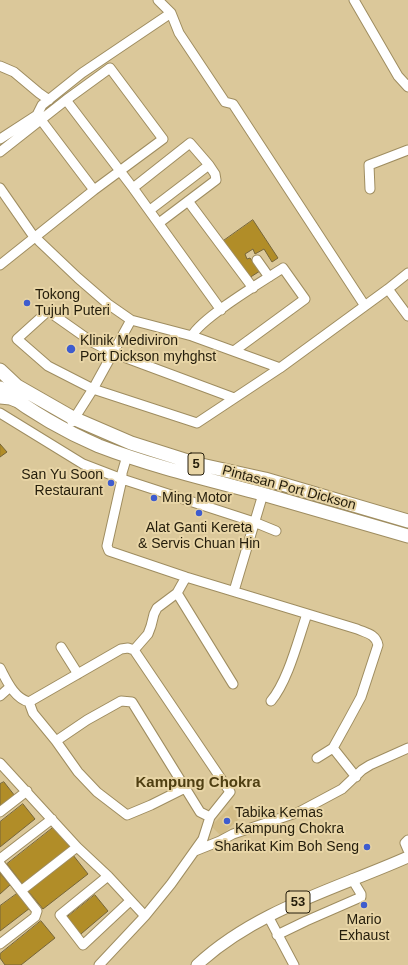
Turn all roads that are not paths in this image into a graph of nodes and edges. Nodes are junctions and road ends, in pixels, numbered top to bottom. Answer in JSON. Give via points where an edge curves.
{"nodes":[{"id":1,"x":158,"y":0,"type":"edge"},
{"id":2,"x":354,"y":0,"type":"edge"},
{"id":3,"x":171,"y":13,"type":"junction"},
{"id":4,"x":0,"y":66,"type":"edge"},
{"id":5,"x":408,"y":88,"type":"edge"},
{"id":6,"x":49,"y":100,"type":"junction"},
{"id":7,"x":66,"y":100,"type":"junction"},
{"id":8,"x":39,"y":117,"type":"junction"},
{"id":9,"x":0,"y":140,"type":"edge"},
{"id":10,"x":408,"y":150,"type":"edge"},
{"id":11,"x":0,"y":152,"type":"edge"},
{"id":12,"x":209,"y":165,"type":"junction"},
{"id":13,"x":120,"y":171,"type":"junction"},
{"id":14,"x":0,"y":188,"type":"edge"},
{"id":15,"x":133,"y":188,"type":"junction"},
{"id":16,"x":370,"y":189,"type":"dead end"},
{"id":17,"x":94,"y":190,"type":"junction"},
{"id":18,"x":188,"y":201,"type":"junction"},
{"id":19,"x":150,"y":210,"type":"junction"},
{"id":20,"x":159,"y":223,"type":"junction"},
{"id":21,"x":37,"y":239,"type":"junction"},
{"id":22,"x":257,"y":260,"type":"dead end"},
{"id":23,"x":1,"y":261,"type":"edge"},
{"id":24,"x":408,"y":273,"type":"edge"},
{"id":25,"x":269,"y":277,"type":"junction"},
{"id":26,"x":253,"y":288,"type":"junction"},
{"id":27,"x":388,"y":289,"type":"junction"},
{"id":28,"x":365,"y":306,"type":"junction"},
{"id":29,"x":221,"y":310,"type":"junction"},
{"id":30,"x":408,"y":316,"type":"edge"},
{"id":31,"x":130,"y":320,"type":"junction"},
{"id":32,"x":192,"y":336,"type":"junction"},
{"id":33,"x":234,"y":351,"type":"junction"},
{"id":34,"x":113,"y":353,"type":"junction"},
{"id":35,"x":280,"y":368,"type":"junction"},
{"id":36,"x":0,"y":370,"type":"edge"},
{"id":37,"x":0,"y":388,"type":"edge"},
{"id":38,"x":93,"y":389,"type":"junction"},
{"id":39,"x":234,"y":398,"type":"junction"},
{"id":40,"x":0,"y":400,"type":"edge"},
{"id":41,"x":29,"y":409,"type":"junction"},
{"id":42,"x":0,"y":413,"type":"edge"},
{"id":43,"x":73,"y":418,"type":"junction"},
{"id":44,"x":68,"y":431,"type":"junction"},
{"id":45,"x":127,"y":456,"type":"junction"},
{"id":46,"x":197,"y":464,"type":"junction"},
{"id":47,"x":122,"y":479,"type":"junction"},
{"id":48,"x":263,"y":494,"type":"junction"},
{"id":49,"x":315,"y":494,"type":"junction"},
{"id":50,"x":408,"y":521,"type":"edge"},
{"id":51,"x":254,"y":522,"type":"junction"},
{"id":52,"x":276,"y":531,"type":"dead end"},
{"id":53,"x":408,"y":536,"type":"edge"},
{"id":54,"x":186,"y":577,"type":"junction"},
{"id":55,"x":234,"y":591,"type":"junction"},
{"id":56,"x":177,"y":593,"type":"junction"},
{"id":57,"x":307,"y":614,"type":"junction"},
{"id":58,"x":61,"y":647,"type":"dead end"},
{"id":59,"x":134,"y":650,"type":"junction"},
{"id":60,"x":0,"y":668,"type":"edge"},
{"id":61,"x":78,"y":674,"type":"junction"},
{"id":62,"x":233,"y":684,"type":"dead end"},
{"id":63,"x":10,"y":687,"type":"junction"},
{"id":64,"x":0,"y":696,"type":"edge"},
{"id":65,"x":271,"y":701,"type":"dead end"},
{"id":66,"x":29,"y":702,"type":"junction"},
{"id":67,"x":56,"y":741,"type":"junction"},
{"id":68,"x":333,"y":748,"type":"junction"},
{"id":69,"x":408,"y":748,"type":"edge"},
{"id":70,"x":316,"y":758,"type":"dead end"},
{"id":71,"x":1,"y":765,"type":"edge"},
{"id":72,"x":356,"y":777,"type":"junction"},
{"id":73,"x":185,"y":788,"type":"junction"},
{"id":74,"x":27,"y":791,"type":"junction"},
{"id":75,"x":0,"y":812,"type":"edge"},
{"id":76,"x":210,"y":818,"type":"junction"},
{"id":77,"x":52,"y":819,"type":"junction"},
{"id":78,"x":408,"y":840,"type":"edge"},
{"id":79,"x":77,"y":847,"type":"junction"},
{"id":80,"x":408,"y":850,"type":"edge"},
{"id":81,"x":195,"y":851,"type":"junction"},
{"id":82,"x":408,"y":857,"type":"edge"},
{"id":83,"x":0,"y":859,"type":"edge"},
{"id":84,"x":0,"y":864,"type":"edge"},
{"id":85,"x":108,"y":876,"type":"junction"},
{"id":86,"x":352,"y":879,"type":"junction"},
{"id":87,"x":22,"y":890,"type":"junction"},
{"id":88,"x":130,"y":901,"type":"junction"},
{"id":89,"x":145,"y":916,"type":"junction"},
{"id":90,"x":268,"y":916,"type":"junction"},
{"id":91,"x":278,"y":935,"type":"junction"},
{"id":92,"x":0,"y":944,"type":"edge"},
{"id":93,"x":99,"y":965,"type":"edge"},
{"id":94,"x":197,"y":965,"type":"edge"},
{"id":95,"x":294,"y":965,"type":"edge"}],
"edges":[{"from":1,"to":3,"type":"street"},
{"from":2,"to":5,"type":"street","via":[[398,76]]},
{"from":3,"to":6,"type":"street","via":[[82,73]]},
{"from":3,"to":28,"type":"street","via":[[179,33],[225,102],[233,104]]},
{"from":4,"to":6,"type":"street","via":[[14,72],[38,94]]},
{"from":6,"to":8,"type":"street","via":[[42,105]]},
{"from":7,"to":8,"type":"street"},
{"from":7,"to":13,"type":"street"},
{"from":7,"to":13,"type":"street","via":[[110,68],[163,140]]},
{"from":8,"to":9,"type":"street"},
{"from":8,"to":11,"type":"street"},
{"from":8,"to":17,"type":"street"},
{"from":10,"to":16,"type":"street","via":[[369,165]]},
{"from":12,"to":15,"type":"street","via":[[190,143]]},
{"from":12,"to":18,"type":"street","via":[[216,180]]},
{"from":12,"to":19,"type":"street"},
{"from":13,"to":15,"type":"street"},
{"from":13,"to":17,"type":"street"},
{"from":14,"to":21,"type":"street"},
{"from":15,"to":19,"type":"street"},
{"from":17,"to":21,"type":"street"},
{"from":18,"to":20,"type":"street"},
{"from":18,"to":26,"type":"street"},
{"from":19,"to":20,"type":"street"},
{"from":20,"to":29,"type":"street"},
{"from":21,"to":23,"type":"street"},
{"from":21,"to":31,"type":"street","via":[[78,278]]},
{"from":22,"to":25,"type":"street"},
{"from":24,"to":27,"type":"street"},
{"from":25,"to":26,"type":"street"},
{"from":25,"to":33,"type":"street","via":[[283,268],[305,299]]},
{"from":26,"to":29,"type":"street"},
{"from":27,"to":28,"type":"street"},
{"from":27,"to":30,"type":"street"},
{"from":28,"to":35,"type":"street"},
{"from":29,"to":32,"type":"street","via":[[196,329]]},
{"from":31,"to":32,"type":"street"},
{"from":31,"to":34,"type":"street"},
{"from":32,"to":33,"type":"street"},
{"from":33,"to":35,"type":"street"},
{"from":34,"to":38,"type":"street"},
{"from":34,"to":38,"type":"street","via":[[92,342],[48,310],[17,339],[48,366]]},
{"from":34,"to":39,"type":"street"},
{"from":35,"to":39,"type":"street"},
{"from":36,"to":43,"type":"highway","name":"Pintasan Port Dickson","number":"5","via":[[17,386]]},
{"from":37,"to":41,"type":"highway","name":"Pintasan Port Dickson","number":"5"},
{"from":38,"to":39,"type":"street","via":[[197,423]]},
{"from":38,"to":43,"type":"street"},
{"from":40,"to":41,"type":"street","via":[[10,400]]},
{"from":41,"to":44,"type":"highway","name":"Pintasan Port Dickson","number":"5"},
{"from":42,"to":47,"type":"street","via":[[83,464]]},
{"from":43,"to":44,"type":"street"},
{"from":43,"to":46,"type":"highway","name":"Pintasan Port Dickson","number":"5","via":[[131,443]]},
{"from":44,"to":45,"type":"highway","name":"Pintasan Port Dickson","number":"5"},
{"from":45,"to":47,"type":"street"},
{"from":45,"to":48,"type":"highway","name":"Pintasan Port Dickson","number":"5"},
{"from":46,"to":48,"type":"highway","via":[[218,474],[256,484]]},
{"from":46,"to":49,"type":"highway","name":"Pintasan Port Dickson","number":"5","via":[[265,479]]},
{"from":47,"to":51,"type":"street"},
{"from":47,"to":54,"type":"street","via":[[107,546],[109,551]]},
{"from":48,"to":49,"type":"highway","via":[[266,489],[272,487]]},
{"from":48,"to":51,"type":"street"},
{"from":48,"to":53,"type":"highway","name":"Pintasan Port Dickson","number":"5"},
{"from":49,"to":50,"type":"highway","name":"Pintasan Port Dickson","number":"5"},
{"from":51,"to":52,"type":"street"},
{"from":51,"to":55,"type":"street"},
{"from":54,"to":55,"type":"street"},
{"from":54,"to":56,"type":"street"},
{"from":55,"to":57,"type":"street"},
{"from":56,"to":59,"type":"street","via":[[157,608],[148,634]]},
{"from":56,"to":62,"type":"street"},
{"from":57,"to":65,"type":"street","via":[[283,682]]},
{"from":57,"to":68,"type":"street","via":[[370,634],[378,642],[360,697]]},
{"from":58,"to":61,"type":"street"},
{"from":59,"to":61,"type":"street","via":[[121,649]]},
{"from":59,"to":76,"type":"street","via":[[230,792]]},
{"from":60,"to":63,"type":"street"},
{"from":61,"to":66,"type":"street"},
{"from":63,"to":64,"type":"street"},
{"from":63,"to":66,"type":"street","via":[[24,701]]},
{"from":66,"to":67,"type":"street","via":[[33,713]]},
{"from":67,"to":73,"type":"street","via":[[92,787],[127,815]]},
{"from":67,"to":73,"type":"street","via":[[121,701],[132,702]]},
{"from":68,"to":70,"type":"street"},
{"from":68,"to":72,"type":"street"},
{"from":69,"to":72,"type":"street","via":[[370,765]]},
{"from":71,"to":74,"type":"street"},
{"from":72,"to":81,"type":"street","via":[[342,790],[299,812],[233,834]]},
{"from":73,"to":76,"type":"street","via":[[200,812]]},
{"from":74,"to":75,"type":"street"},
{"from":74,"to":77,"type":"street"},
{"from":76,"to":81,"type":"street","via":[[203,839]]},
{"from":77,"to":79,"type":"street"},
{"from":77,"to":83,"type":"street"},
{"from":78,"to":80,"type":"street","via":[[405,843]]},
{"from":79,"to":85,"type":"street"},
{"from":79,"to":87,"type":"street"},
{"from":81,"to":89,"type":"street"},
{"from":82,"to":86,"type":"main road","number":"53"},
{"from":84,"to":87,"type":"street"},
{"from":85,"to":88,"type":"street"},
{"from":85,"to":88,"type":"street","via":[[60,915],[83,945]]},
{"from":86,"to":90,"type":"main road","number":"53"},
{"from":86,"to":91,"type":"street","via":[[361,897]]},
{"from":87,"to":92,"type":"street","via":[[37,911],[35,917]]},
{"from":88,"to":89,"type":"street"},
{"from":89,"to":93,"type":"street"},
{"from":90,"to":91,"type":"street"},
{"from":90,"to":94,"type":"main road","number":"53","via":[[238,933]]},
{"from":91,"to":95,"type":"street"}]}
